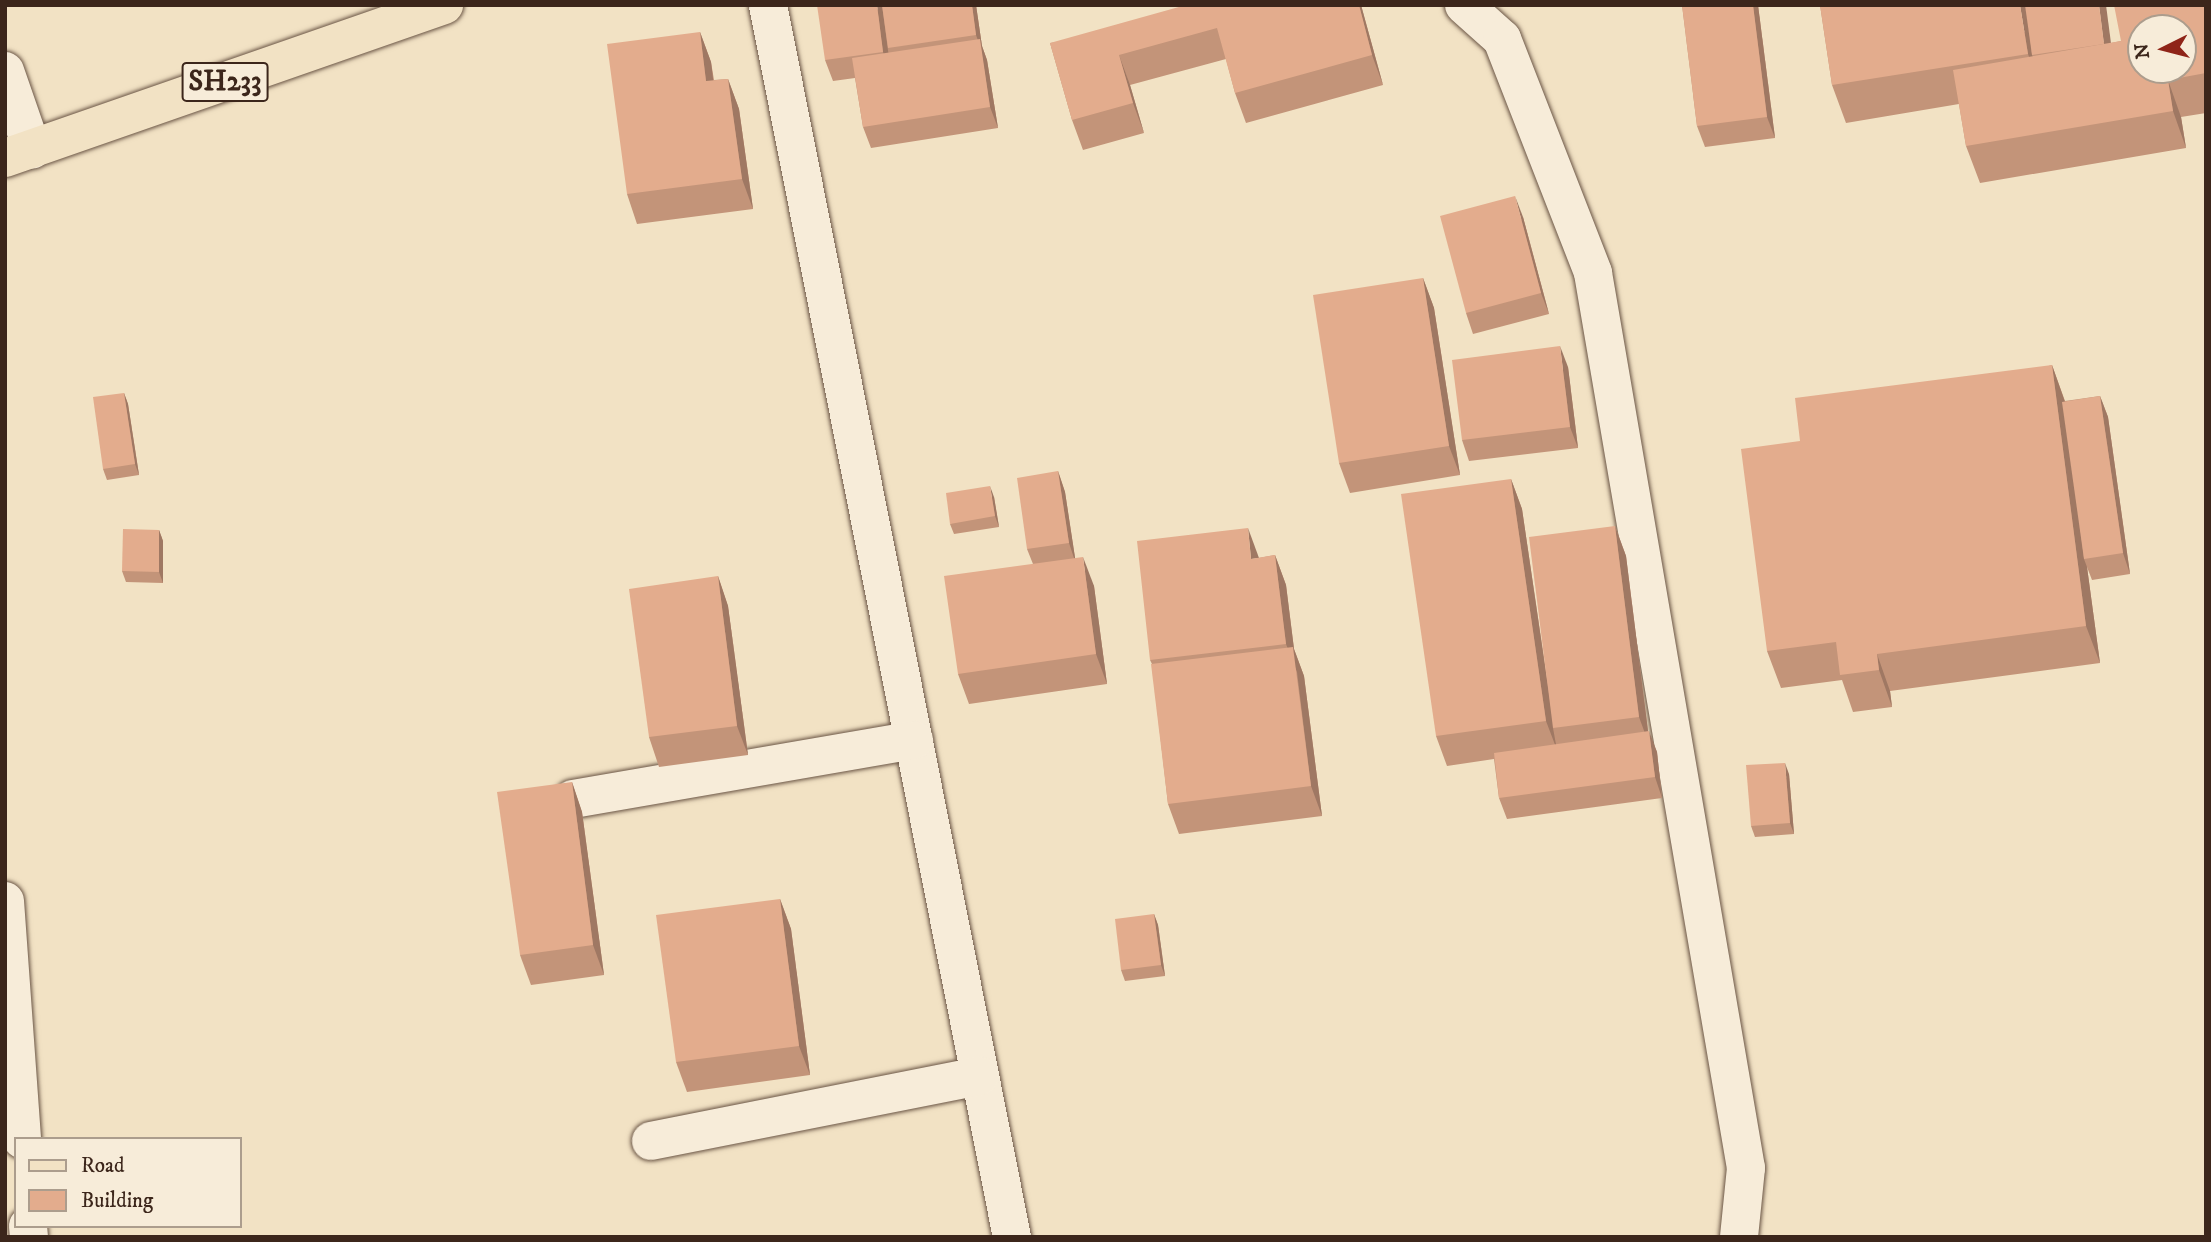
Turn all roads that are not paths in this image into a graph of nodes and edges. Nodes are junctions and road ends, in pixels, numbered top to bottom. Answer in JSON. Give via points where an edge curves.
{"nodes":[{"id":1,"x":444,"y":5,"type":"edge"},
{"id":2,"x":768,"y":5,"type":"edge"},
{"id":3,"x":1464,"y":5,"type":"edge"},
{"id":4,"x":5,"y":71,"type":"edge"},
{"id":5,"x":19,"y":154,"type":"edge"},
{"id":6,"x":914,"y":740,"type":"junction"},
{"id":7,"x":573,"y":799,"type":"edge"},
{"id":8,"x":5,"y":901,"type":"edge"},
{"id":9,"x":980,"y":1076,"type":"junction"},
{"id":10,"x":22,"y":1137,"type":"edge"},
{"id":11,"x":651,"y":1141,"type":"dead end"},
{"id":12,"x":1012,"y":1237,"type":"edge"},
{"id":13,"x":1739,"y":1237,"type":"edge"}],
"edges":[{"from":1,"to":5,"type":"main road","number":"SH233"},
{"from":2,"to":6,"type":"street"},
{"from":3,"to":13,"type":"street","via":[[1502,39],[1593,273],[1746,1168]]},
{"from":4,"to":5,"type":"street"},
{"from":6,"to":7,"type":"street"},
{"from":6,"to":9,"type":"street"},
{"from":8,"to":10,"type":"street"},
{"from":9,"to":11,"type":"street"},
{"from":9,"to":12,"type":"street"}]}
